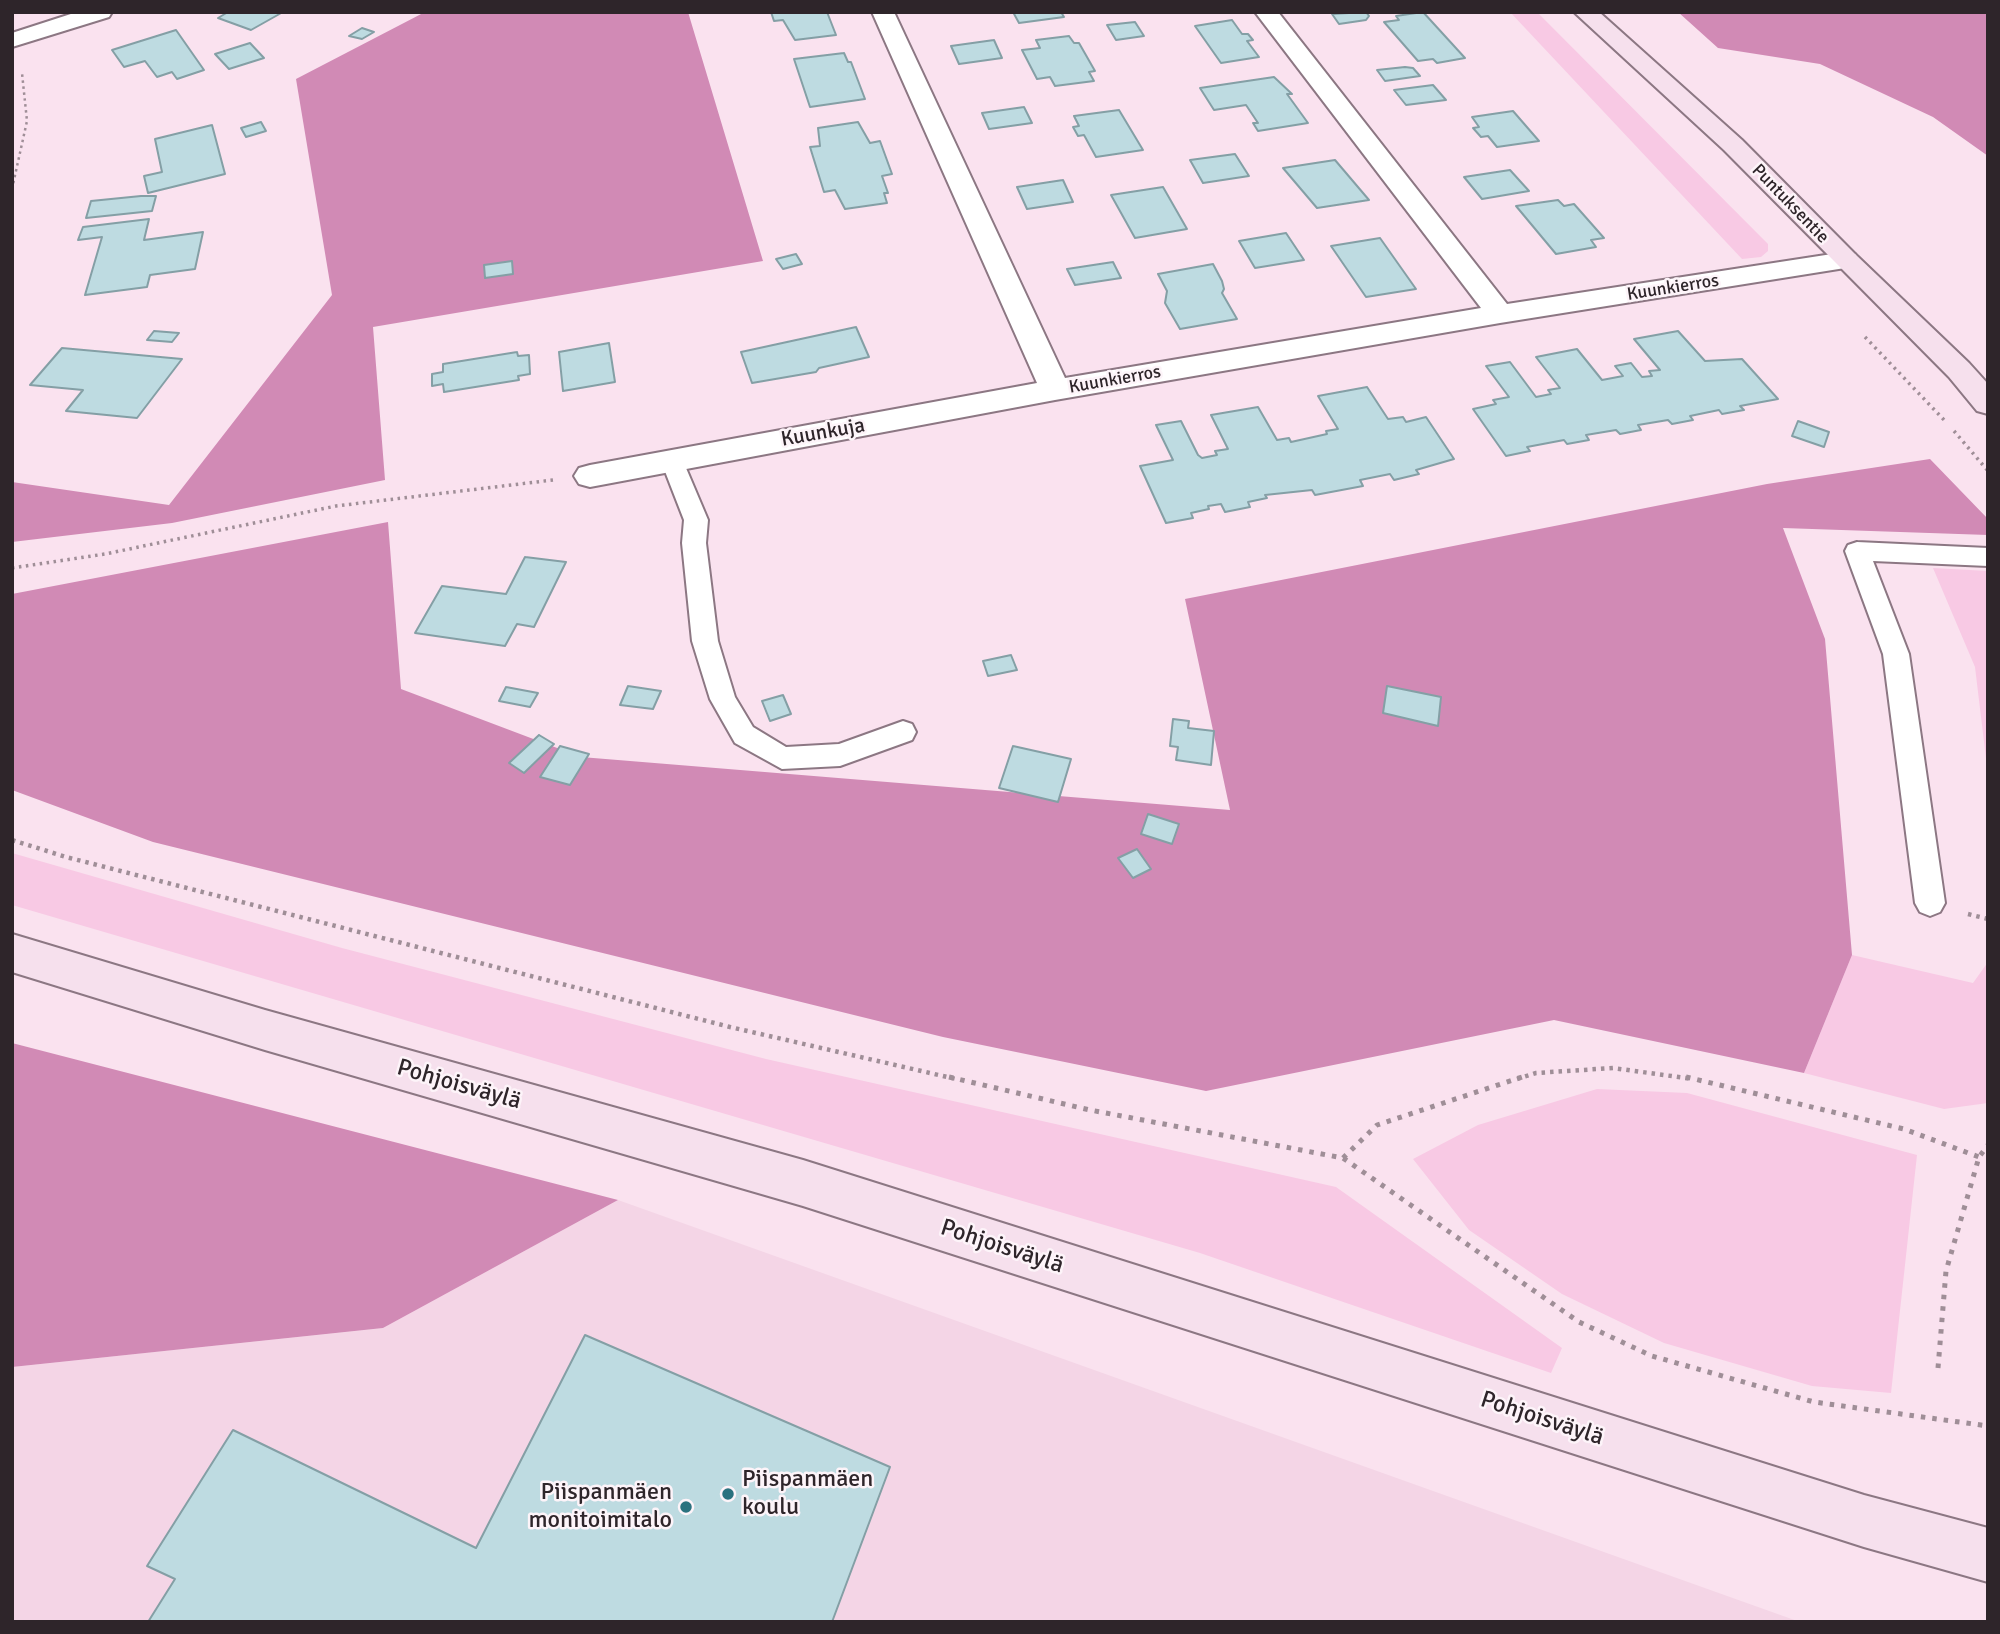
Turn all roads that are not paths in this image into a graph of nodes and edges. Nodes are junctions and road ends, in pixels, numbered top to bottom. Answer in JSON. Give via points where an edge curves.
{"nodes":[{"id":1,"x":101,"y":12,"type":"edge"},
{"id":2,"x":883,"y":12,"type":"edge"},
{"id":3,"x":1266,"y":12,"type":"edge"},
{"id":4,"x":1585,"y":12,"type":"edge"},
{"id":5,"x":14,"y":40,"type":"edge"},
{"id":6,"x":1845,"y":261,"type":"junction"},
{"id":7,"x":1500,"y":314,"type":"junction"},
{"id":8,"x":1055,"y":390,"type":"junction"},
{"id":9,"x":1988,"y":404,"type":"edge"},
{"id":10,"x":672,"y":461,"type":"junction"},
{"id":11,"x":590,"y":476,"type":"road end"},
{"id":12,"x":1988,"y":557,"type":"edge"},
{"id":13,"x":904,"y":732,"type":"dead end"},
{"id":14,"x":1930,"y":903,"type":"dead end"},
{"id":15,"x":12,"y":953,"type":"edge"},
{"id":16,"x":1988,"y":1555,"type":"edge"}],
"edges":[{"from":1,"to":5,"type":"street"},
{"from":2,"to":8,"type":"street","name":"Kuunkierros"},
{"from":3,"to":7,"type":"street"},
{"from":4,"to":6,"type":"main road","name":"Puntuksentie","via":[[1733,145]]},
{"from":6,"to":7,"type":"street","name":"Kuunkierros"},
{"from":6,"to":9,"type":"main road","name":"Puntuksentie","via":[[1959,370]]},
{"from":7,"to":8,"type":"street","name":"Kuunkierros"},
{"from":8,"to":10,"type":"street","name":"Kuunkuja"},
{"from":10,"to":11,"type":"street","name":"Kuunkuja"},
{"from":10,"to":13,"type":"lane","via":[[695,520],[705,641],[723,699],[744,735],[782,758],[840,755]]},
{"from":12,"to":14,"type":"lane","via":[[1857,551],[1896,654]]},
{"from":15,"to":16,"type":"main road","name":"Pohjoisväylä","via":[[803,1183],[1864,1521]]}]}
